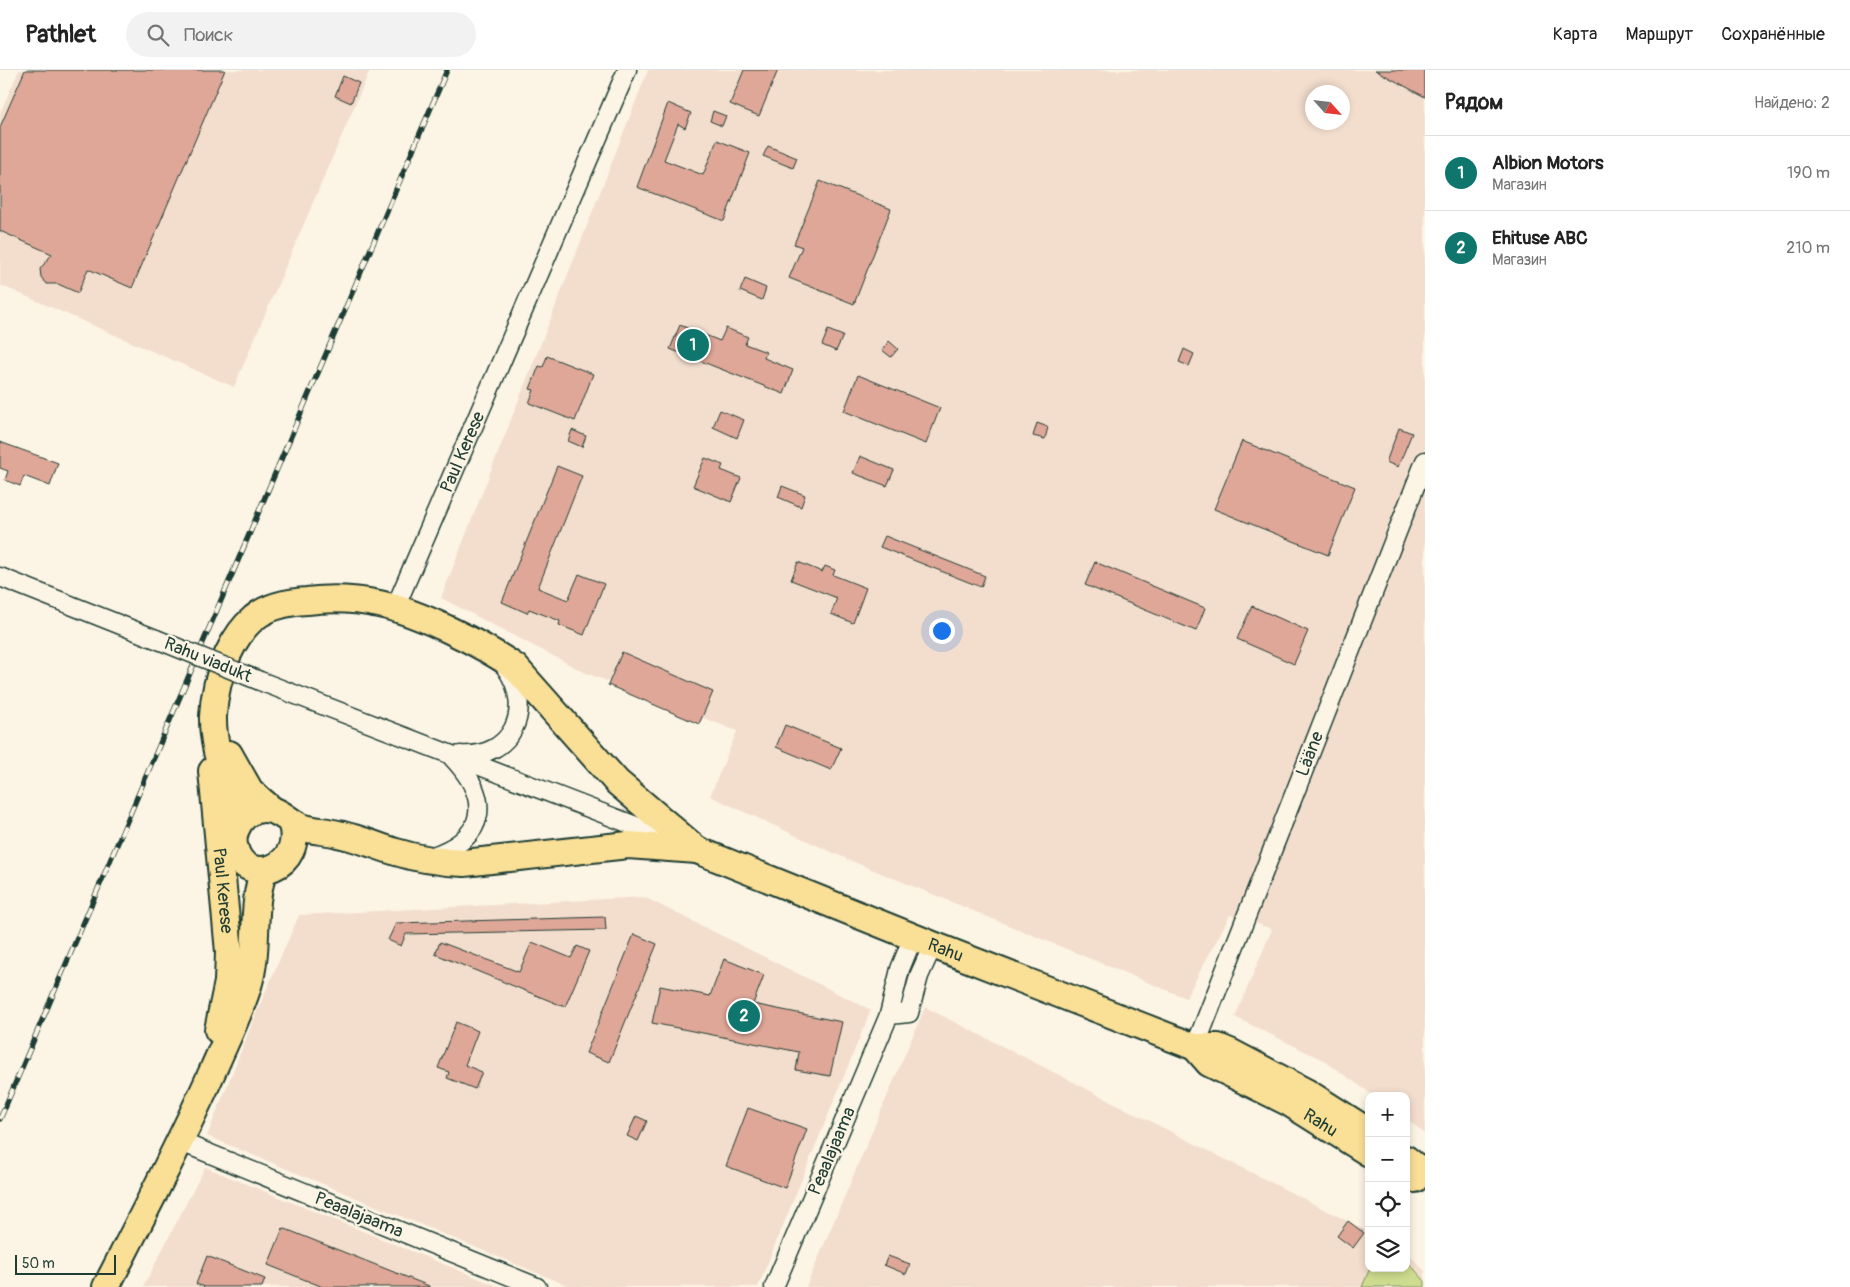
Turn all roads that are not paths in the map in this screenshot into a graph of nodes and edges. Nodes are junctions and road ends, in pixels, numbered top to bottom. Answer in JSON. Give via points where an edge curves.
{"nodes":[{"id":1,"x":627,"y":70,"type":"edge"},
{"id":2,"x":1425,"y":461,"type":"edge"},
{"id":3,"x":0,"y":577,"type":"edge"},
{"id":4,"x":394,"y":608,"type":"junction"},
{"id":5,"x":495,"y":653,"type":"junction"},
{"id":6,"x":213,"y":713,"type":"junction"},
{"id":7,"x":450,"y":754,"type":"junction"},
{"id":8,"x":281,"y":816,"type":"junction"},
{"id":9,"x":235,"y":838,"type":"junction"},
{"id":10,"x":388,"y":849,"type":"junction"},
{"id":11,"x":697,"y":850,"type":"junction"},
{"id":12,"x":427,"y":858,"type":"junction"},
{"id":13,"x":275,"y":865,"type":"junction"},
{"id":14,"x":923,"y":941,"type":"junction"},
{"id":15,"x":229,"y":1036,"type":"junction"},
{"id":16,"x":1195,"y":1047,"type":"junction"},
{"id":17,"x":216,"y":1062,"type":"junction"},
{"id":18,"x":1365,"y":1130,"type":"edge"},
{"id":19,"x":181,"y":1142,"type":"junction"},
{"id":20,"x":1365,"y":1150,"type":"edge"},
{"id":21,"x":106,"y":1287,"type":"edge"},
{"id":22,"x":537,"y":1287,"type":"edge"},
{"id":23,"x":774,"y":1287,"type":"edge"}],
"edges":[{"from":1,"to":4,"type":"street","name":"Paul Kerese"},
{"from":2,"to":16,"type":"street","name":"Lääne"},
{"from":3,"to":7,"type":"street","name":"Rahu viadukt","bridge":true},
{"from":4,"to":5,"type":"highway"},
{"from":4,"to":6,"type":"highway","name":"Paul Kerese","via":[[350,599],[324,599],[280,605],[255,617],[240,633],[222,667]]},
{"from":5,"to":7,"type":"street","via":[[512,677],[518,693],[516,722],[496,749],[482,754]]},
{"from":5,"to":11,"type":"highway","via":[[529,681],[617,782]]},
{"from":6,"to":8,"type":"highway","name":"Paul Kerese","via":[[235,768],[250,791]]},
{"from":6,"to":9,"type":"highway","name":"Paul Kerese","via":[[220,766],[233,806]]},
{"from":6,"to":17,"type":"highway","name":"Paul Kerese","via":[[209,735],[213,794],[230,952]]},
{"from":7,"to":11,"type":"street","name":"Rahu viadukt"},
{"from":7,"to":12,"type":"street","via":[[470,778],[476,791],[477,817],[463,841],[451,850]]},
{"from":8,"to":9,"type":"highway","via":[[253,810],[241,820]]},
{"from":8,"to":10,"type":"highway"},
{"from":8,"to":13,"type":"highway","via":[[295,840]]},
{"from":9,"to":13,"type":"highway","via":[[245,864]]},
{"from":9,"to":15,"type":"highway","name":"Paul Kerese","via":[[239,964]]},
{"from":10,"to":12,"type":"highway"},
{"from":10,"to":13,"type":"highway","via":[[320,845]]},
{"from":11,"to":12,"type":"highway","via":[[628,845],[464,862]]},
{"from":11,"to":14,"type":"highway","name":"Rahu"},
{"from":13,"to":15,"type":"highway","name":"Paul Kerese","via":[[256,900],[252,972]]},
{"from":14,"to":16,"type":"highway","name":"Rahu"},
{"from":14,"to":23,"type":"street","name":"Peaalajaama","via":[[900,969],[889,1015]]},
{"from":15,"to":17,"type":"highway","name":"Paul Kerese"},
{"from":16,"to":18,"type":"highway","name":"Rahu","via":[[1218,1047],[1260,1066]]},
{"from":16,"to":20,"type":"highway","name":"Rahu","via":[[1209,1064],[1288,1102]]},
{"from":17,"to":19,"type":"highway","name":"Paul Kerese"},
{"from":19,"to":21,"type":"highway","name":"Paul Kerese"},
{"from":19,"to":22,"type":"street","name":"Peaalajaama"}]}
